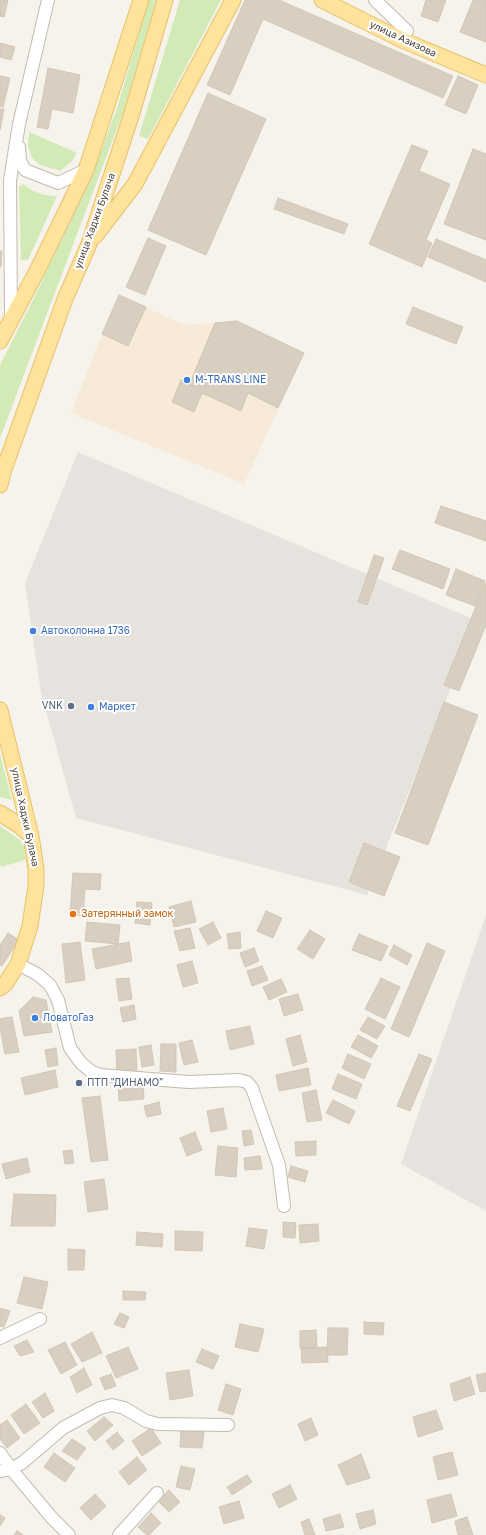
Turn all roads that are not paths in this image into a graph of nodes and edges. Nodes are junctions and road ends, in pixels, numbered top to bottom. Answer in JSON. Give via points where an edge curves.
{"nodes":[{"id":1,"x":48,"y":0,"type":"edge"},
{"id":2,"x":141,"y":0,"type":"edge"},
{"id":3,"x":165,"y":0,"type":"edge"},
{"id":4,"x":233,"y":0,"type":"edge"},
{"id":5,"x":322,"y":0,"type":"edge"},
{"id":6,"x":375,"y":0,"type":"edge"},
{"id":7,"x":405,"y":36,"type":"junction"},
{"id":8,"x":486,"y":67,"type":"edge"},
{"id":9,"x":486,"y":75,"type":"edge"},
{"id":10,"x":19,"y":124,"type":"junction"},
{"id":11,"x":86,"y":170,"type":"junction"},
{"id":12,"x":111,"y":177,"type":"junction"},
{"id":13,"x":136,"y":184,"type":"junction"},
{"id":14,"x":89,"y":244,"type":"junction"},
{"id":15,"x":11,"y":321,"type":"junction"},
{"id":16,"x":0,"y":341,"type":"edge"},
{"id":17,"x":1,"y":477,"type":"edge"},
{"id":18,"x":0,"y":710,"type":"edge"},
{"id":19,"x":0,"y":813,"type":"edge"},
{"id":20,"x":31,"y":836,"type":"junction"},
{"id":21,"x":18,"y":964,"type":"junction"},
{"id":22,"x":0,"y":988,"type":"edge"},
{"id":23,"x":284,"y":1206,"type":"dead end"},
{"id":24,"x":40,"y":1319,"type":"dead end"},
{"id":25,"x":0,"y":1338,"type":"edge"},
{"id":26,"x":228,"y":1425,"type":"dead end"},
{"id":27,"x":0,"y":1453,"type":"edge"},
{"id":28,"x":5,"y":1470,"type":"edge"},
{"id":29,"x":156,"y":1493,"type":"dead end"},
{"id":30,"x":69,"y":1535,"type":"edge"},
{"id":31,"x":119,"y":1535,"type":"edge"}],
"edges":[{"from":1,"to":10,"type":"street"},
{"from":2,"to":11,"type":"main road"},
{"from":3,"to":12,"type":"main road","name":"улица Хаджи Булача"},
{"from":4,"to":13,"type":"main road"},
{"from":5,"to":7,"type":"main road","name":"улица Азизова"},
{"from":6,"to":7,"type":"street","name":"улица Азизова"},
{"from":7,"to":8,"type":"main road","name":"улица Азизова"},
{"from":7,"to":9,"type":"main road","name":"улица Азизова"},
{"from":10,"to":11,"type":"street","via":[[20,160],[25,170],[58,183]]},
{"from":10,"to":15,"type":"street","via":[[10,180]]},
{"from":11,"to":15,"type":"main road"},
{"from":12,"to":13,"type":"main road"},
{"from":12,"to":14,"type":"main road","name":"улица Хаджи Булача"},
{"from":13,"to":14,"type":"main road"},
{"from":14,"to":17,"type":"main road","name":"улица Хаджи Булача","via":[[65,299]]},
{"from":15,"to":16,"type":"main road"},
{"from":18,"to":20,"type":"main road","name":"улица Хаджи Булача"},
{"from":19,"to":20,"type":"main road"},
{"from":20,"to":21,"type":"main road","name":"улица Хаджи Булача","via":[[36,886],[30,926]]},
{"from":21,"to":22,"type":"main road","name":"улица Хаджи Булача"},
{"from":21,"to":23,"type":"street","via":[[37,974],[50,986],[58,1000],[70,1048],[81,1063],[92,1072],[101,1075],[189,1082],[247,1082],[252,1088],[279,1165]]},
{"from":24,"to":25,"type":"street"},
{"from":26,"to":28,"type":"street","via":[[158,1424],[112,1405],[100,1408],[63,1428],[22,1463]]},
{"from":27,"to":28,"type":"street"},
{"from":28,"to":30,"type":"street"},
{"from":29,"to":31,"type":"street"}]}
